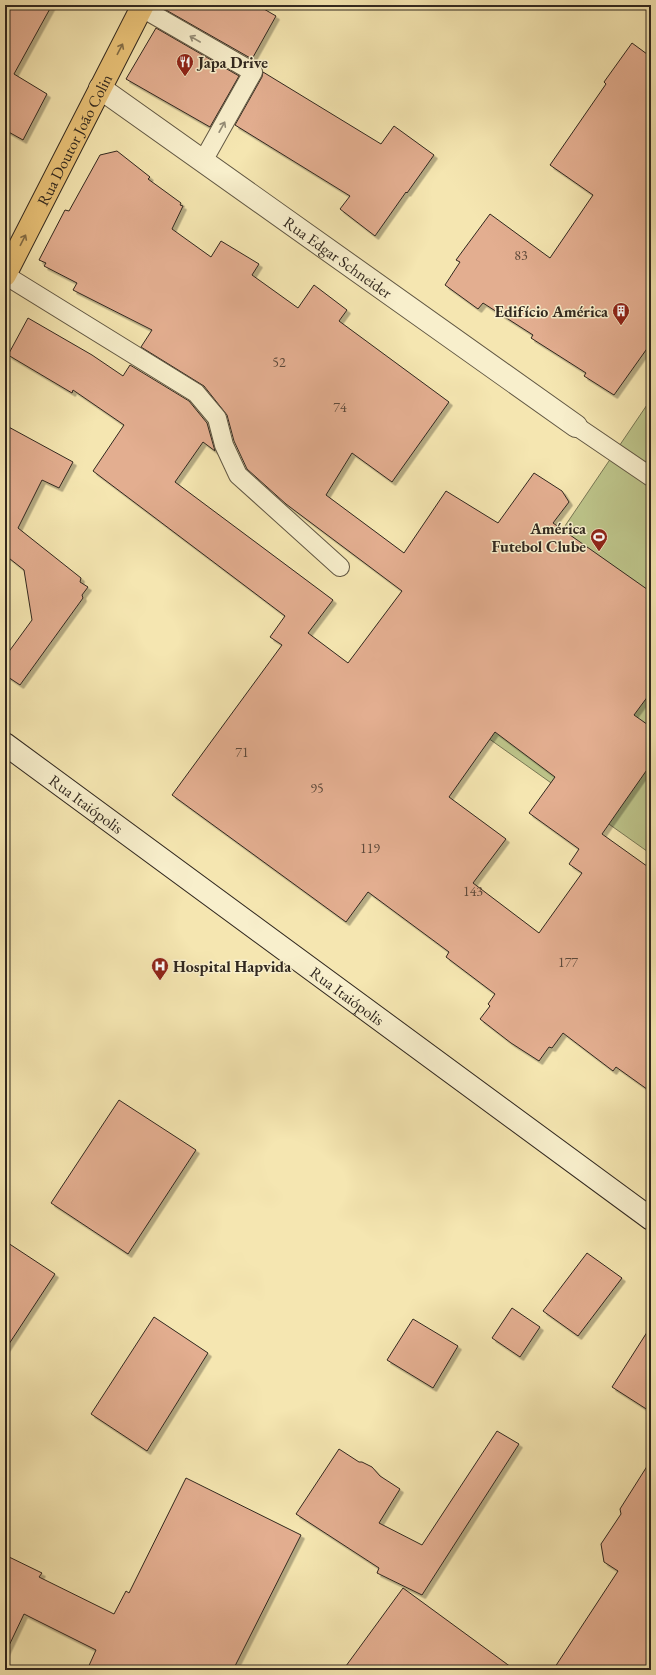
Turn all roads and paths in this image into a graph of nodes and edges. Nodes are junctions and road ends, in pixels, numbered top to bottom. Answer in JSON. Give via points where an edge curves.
{"nodes":[{"id":1,"x":142,"y":7,"type":"edge"},
{"id":2,"x":100,"y":88,"type":"junction"},
{"id":3,"x":203,"y":161,"type":"junction"},
{"id":4,"x":5,"y":275,"type":"edge"},
{"id":5,"x":576,"y":426,"type":"joint"},
{"id":6,"x":651,"y":477,"type":"edge"},
{"id":7,"x":340,"y":567,"type":"dead end"},
{"id":8,"x":5,"y":744,"type":"edge"},
{"id":9,"x":651,"y":1219,"type":"edge"}],
"edges":[{"from":2,"to":1,"type":"main road","name":"Rua Doutor João Colin","one_way":true},
{"from":3,"to":1,"type":"lane","one_way":true,"via":[[253,72]]},
{"from":2,"to":3,"type":"main road","name":"Rua Edgar Schneider"},
{"from":4,"to":2,"type":"main road","name":"Rua Doutor João Colin","one_way":true},
{"from":3,"to":5,"type":"main road","name":"Rua Edgar Schneider"},
{"from":4,"to":7,"type":"lane","via":[[196,393],[217,418],[224,445],[238,475]]},
{"from":5,"to":6,"type":"lane"},
{"from":8,"to":9,"type":"main road","name":"Rua Itaiópolis"}]}
